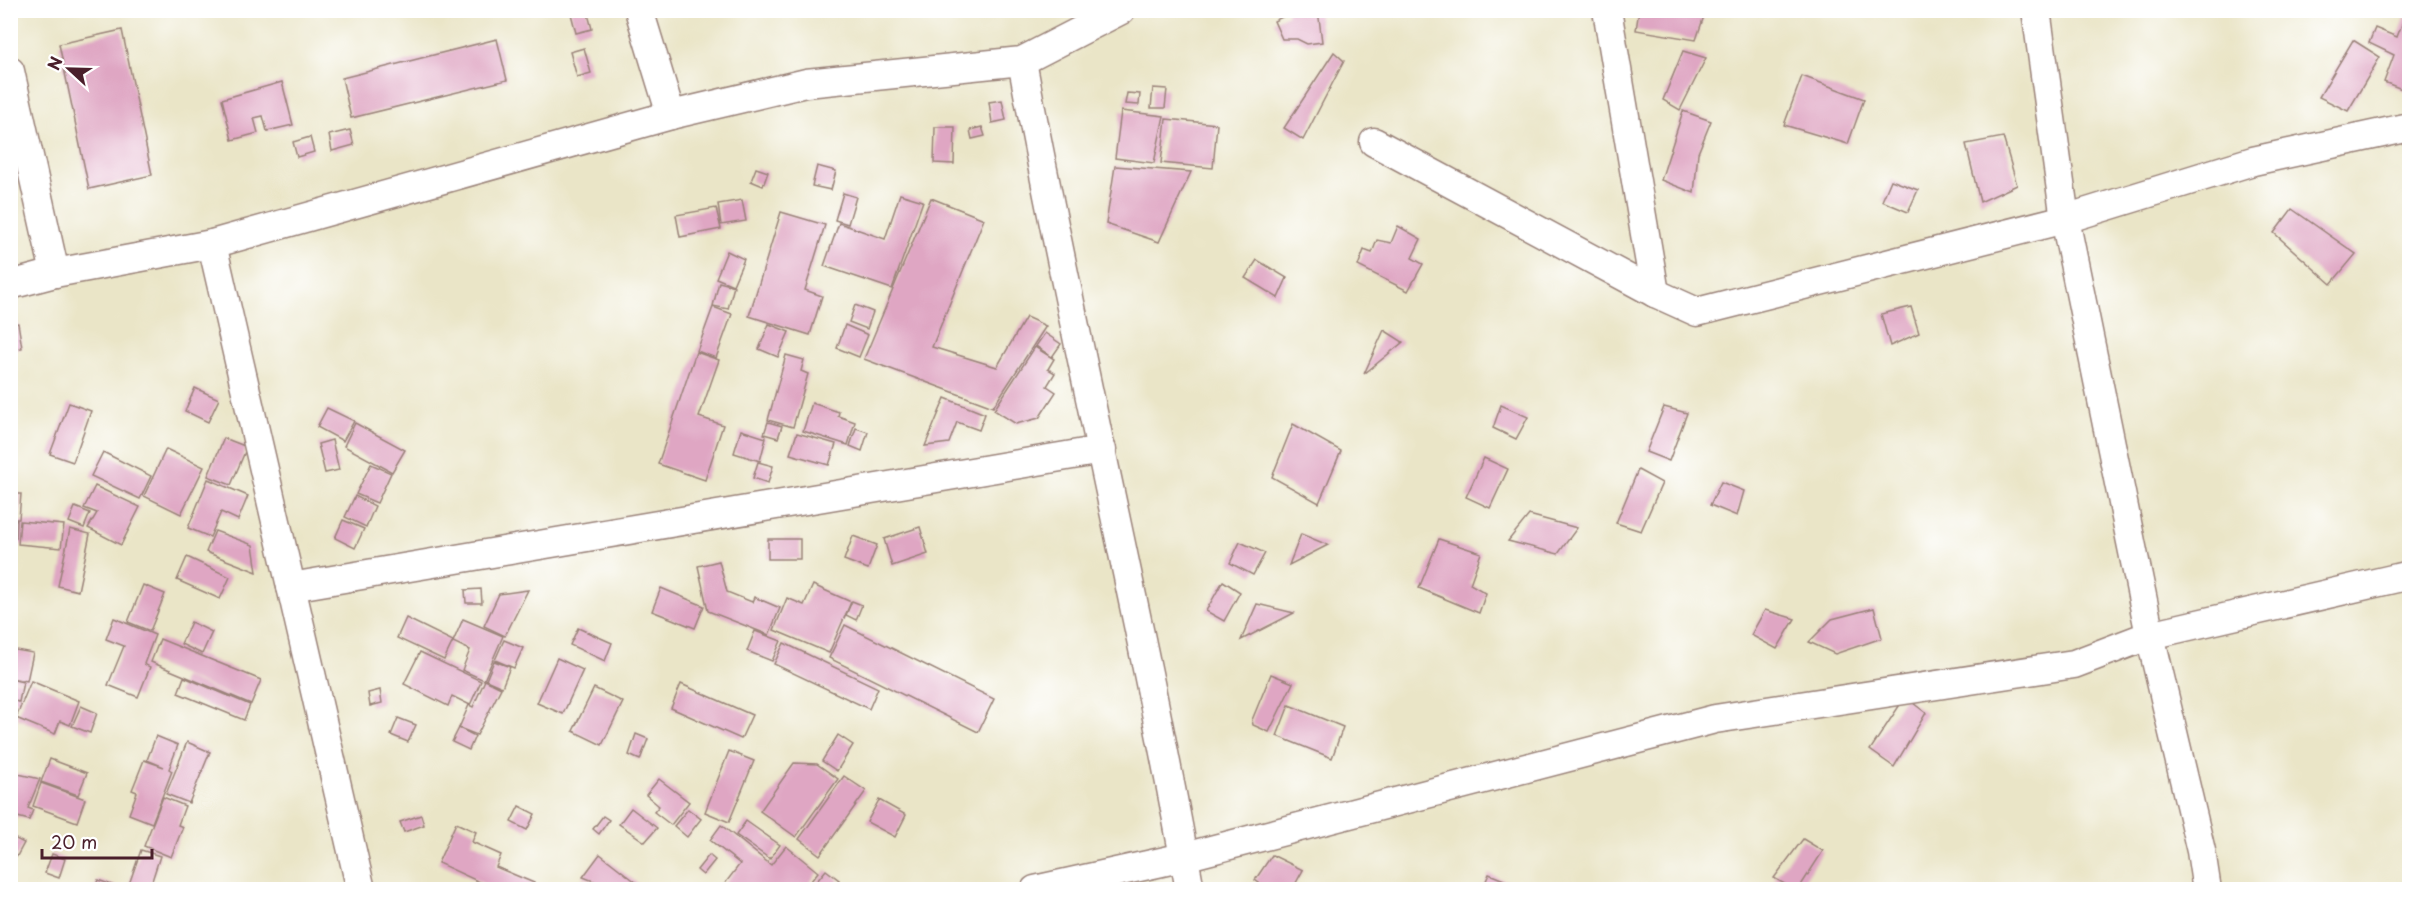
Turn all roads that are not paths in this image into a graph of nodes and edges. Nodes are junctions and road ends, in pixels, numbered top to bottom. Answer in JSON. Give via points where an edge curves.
{"nodes":[{"id":1,"x":639,"y":10,"type":"edge"},
{"id":2,"x":1121,"y":10,"type":"edge"},
{"id":3,"x":1607,"y":10,"type":"edge"},
{"id":4,"x":2036,"y":10,"type":"edge"},
{"id":5,"x":1022,"y":61,"type":"junction"},
{"id":6,"x":10,"y":70,"type":"edge"},
{"id":7,"x":671,"y":115,"type":"junction"},
{"id":8,"x":2409,"y":127,"type":"edge"},
{"id":9,"x":1374,"y":142,"type":"dead end"},
{"id":10,"x":2065,"y":219,"type":"junction"},
{"id":11,"x":212,"y":244,"type":"junction"},
{"id":12,"x":55,"y":273,"type":"junction"},
{"id":13,"x":10,"y":285,"type":"edge"},
{"id":14,"x":1655,"y":293,"type":"junction"},
{"id":15,"x":1102,"y":450,"type":"junction"},
{"id":16,"x":2409,"y":575,"type":"edge"},
{"id":17,"x":291,"y":587,"type":"junction"},
{"id":18,"x":2150,"y":635,"type":"junction"},
{"id":19,"x":1184,"y":857,"type":"junction"},
{"id":20,"x":361,"y":890,"type":"edge"},
{"id":21,"x":1035,"y":890,"type":"edge"},
{"id":22,"x":1190,"y":890,"type":"edge"},
{"id":23,"x":2207,"y":890,"type":"edge"}],
"edges":[{"from":1,"to":7,"type":"street"},
{"from":2,"to":5,"type":"street"},
{"from":3,"to":14,"type":"street"},
{"from":4,"to":10,"type":"street"},
{"from":5,"to":7,"type":"street","via":[[806,83]]},
{"from":5,"to":15,"type":"street","via":[[1053,230]]},
{"from":6,"to":12,"type":"street"},
{"from":7,"to":11,"type":"street"},
{"from":8,"to":10,"type":"street","via":[[2253,161]]},
{"from":9,"to":14,"type":"street"},
{"from":10,"to":14,"type":"street","via":[[1697,312]]},
{"from":10,"to":18,"type":"street"},
{"from":11,"to":12,"type":"street"},
{"from":11,"to":17,"type":"street"},
{"from":12,"to":13,"type":"street"},
{"from":15,"to":17,"type":"street"},
{"from":15,"to":19,"type":"street"},
{"from":16,"to":18,"type":"street"},
{"from":17,"to":20,"type":"street"},
{"from":18,"to":19,"type":"street","via":[[2074,664],[1715,719]]},
{"from":18,"to":23,"type":"street"},
{"from":19,"to":21,"type":"street"},
{"from":19,"to":22,"type":"street"}]}
